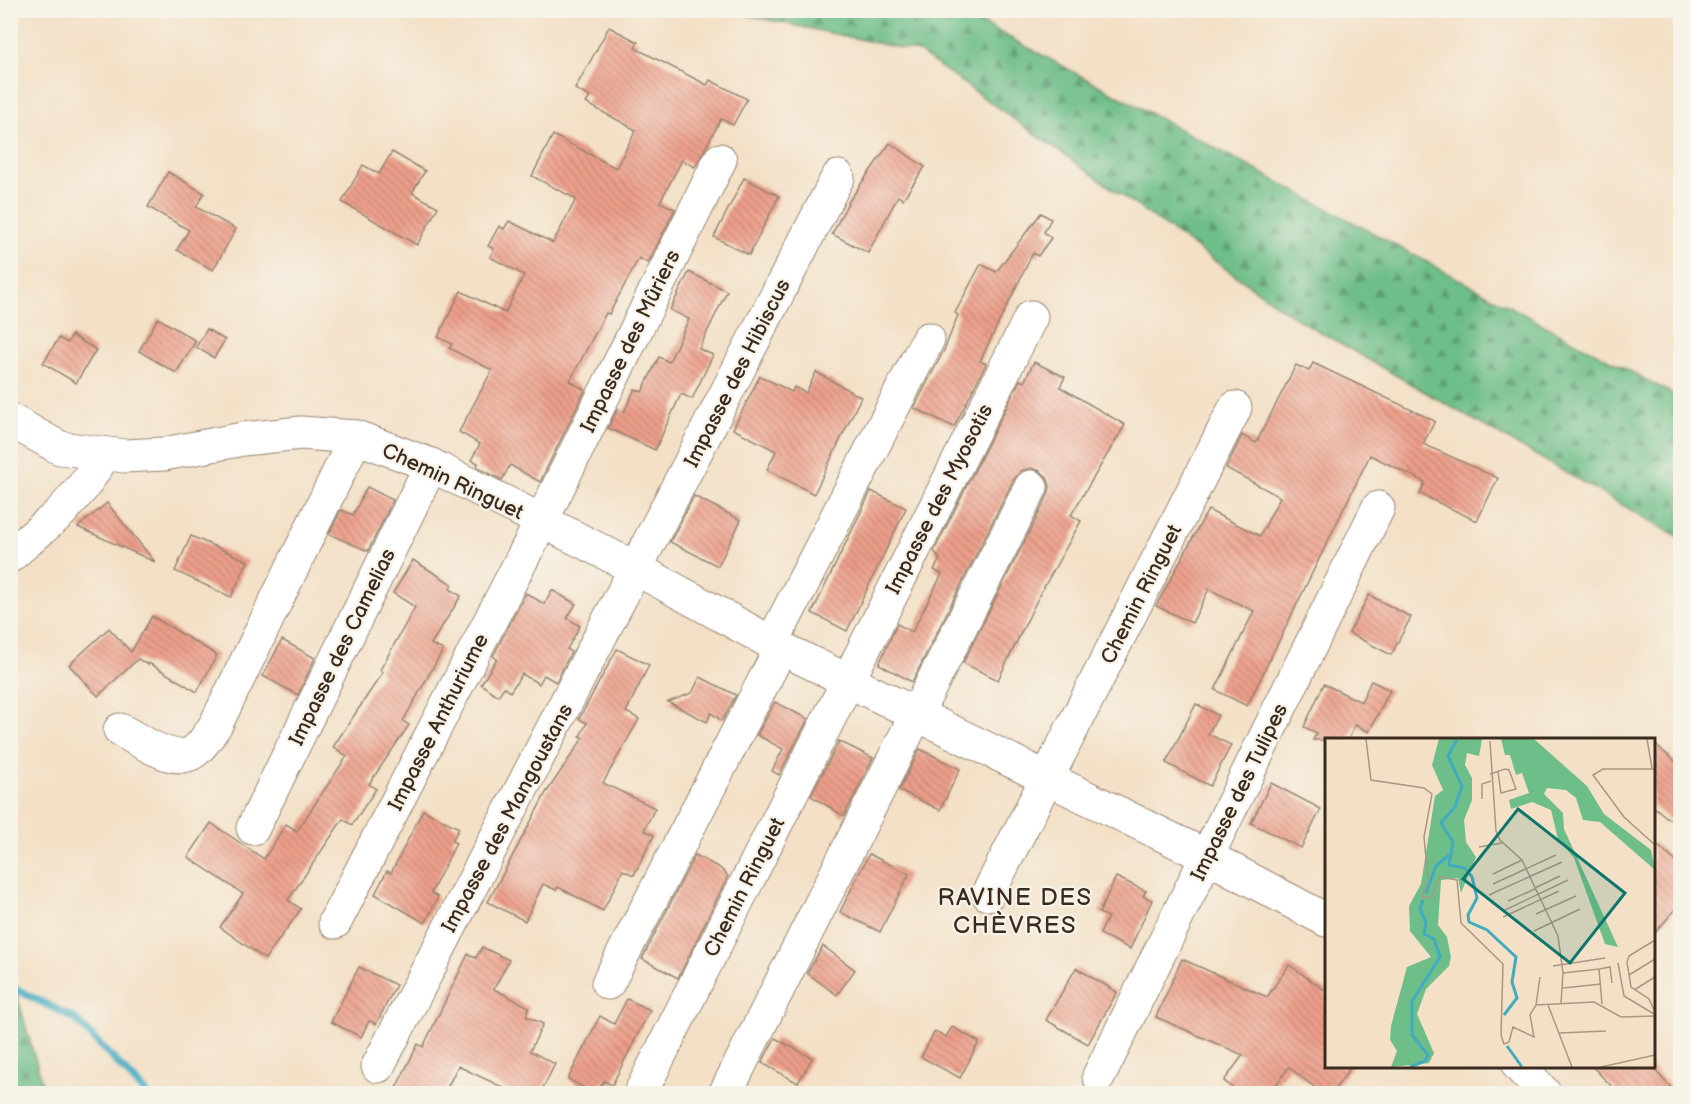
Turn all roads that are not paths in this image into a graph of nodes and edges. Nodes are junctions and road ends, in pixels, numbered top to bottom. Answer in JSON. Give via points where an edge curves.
{"nodes":[{"id":1,"x":720,"y":160,"type":"dead end"},
{"id":2,"x":837,"y":177,"type":"dead end"},
{"id":3,"x":1031,"y":317,"type":"dead end"},
{"id":4,"x":928,"y":339,"type":"dead end"},
{"id":5,"x":1235,"y":408,"type":"dead end"},
{"id":6,"x":10,"y":420,"type":"edge"},
{"id":7,"x":356,"y":438,"type":"junction"},
{"id":8,"x":105,"y":453,"type":"junction"},
{"id":9,"x":431,"y":465,"type":"junction"},
{"id":10,"x":1031,"y":487,"type":"dead end"},
{"id":11,"x":1378,"y":508,"type":"dead end"},
{"id":12,"x":541,"y":522,"type":"junction"},
{"id":13,"x":10,"y":556,"type":"edge"},
{"id":14,"x":637,"y":569,"type":"junction"},
{"id":15,"x":777,"y":645,"type":"junction"},
{"id":16,"x":848,"y":681,"type":"junction"},
{"id":17,"x":917,"y":714,"type":"junction"},
{"id":18,"x":120,"y":730,"type":"dead end"},
{"id":19,"x":1047,"y":779,"type":"junction"},
{"id":20,"x":253,"y":828,"type":"dead end"},
{"id":21,"x":1208,"y":857,"type":"junction"},
{"id":22,"x":988,"y":894,"type":"dead end"},
{"id":23,"x":1325,"y":919,"type":"edge"},
{"id":24,"x":335,"y":922,"type":"dead end"},
{"id":25,"x":608,"y":983,"type":"dead end"},
{"id":26,"x":378,"y":1066,"type":"dead end"},
{"id":27,"x":1521,"y":1068,"type":"edge"},
{"id":28,"x":1099,"y":1076,"type":"dead end"},
{"id":29,"x":640,"y":1094,"type":"edge"},
{"id":30,"x":725,"y":1094,"type":"edge"},
{"id":31,"x":1545,"y":1094,"type":"edge"}],
"edges":[{"from":1,"to":12,"type":"street","name":"Impasse des Mûriers"},
{"from":2,"to":14,"type":"street","name":"Impasse des Hibiscus"},
{"from":3,"to":16,"type":"street","name":"Impasse des Myosotis"},
{"from":4,"to":15,"type":"street"},
{"from":5,"to":19,"type":"street","name":"Chemin Ringuet"},
{"from":6,"to":8,"type":"street","name":"Chemin Ringuet","via":[[60,448]]},
{"from":7,"to":8,"type":"street","name":"Chemin Ringuet","via":[[301,433],[164,454]]},
{"from":7,"to":9,"type":"street","name":"Chemin Ringuet"},
{"from":7,"to":18,"type":"street","via":[[205,740],[194,752],[182,756],[165,753]]},
{"from":8,"to":13,"type":"street","via":[[60,513]]},
{"from":9,"to":12,"type":"street","name":"Chemin Ringuet"},
{"from":9,"to":20,"type":"street","name":"Impasse des Camelias"},
{"from":10,"to":17,"type":"street"},
{"from":11,"to":21,"type":"street","name":"Impasse des Tulipes"},
{"from":12,"to":14,"type":"street","name":"Chemin Ringuet"},
{"from":12,"to":24,"type":"street","name":"Impasse Anthuriume"},
{"from":14,"to":15,"type":"street","name":"Chemin Ringuet"},
{"from":14,"to":26,"type":"street","name":"Impasse des Mangoustans"},
{"from":15,"to":16,"type":"street","name":"Chemin Ringuet"},
{"from":15,"to":25,"type":"street"},
{"from":16,"to":17,"type":"street","name":"Chemin Ringuet"},
{"from":16,"to":29,"type":"street","name":"Chemin Ringuet"},
{"from":17,"to":19,"type":"street","name":"Chemin Ringuet"},
{"from":17,"to":30,"type":"street"},
{"from":19,"to":21,"type":"street","name":"Chemin Ringuet"},
{"from":19,"to":22,"type":"street","name":"Chemin Ringuet"},
{"from":21,"to":23,"type":"street","name":"Chemin Ringuet"},
{"from":21,"to":28,"type":"street","name":"Impasse des Tulipes"},
{"from":27,"to":31,"type":"street"}]}
